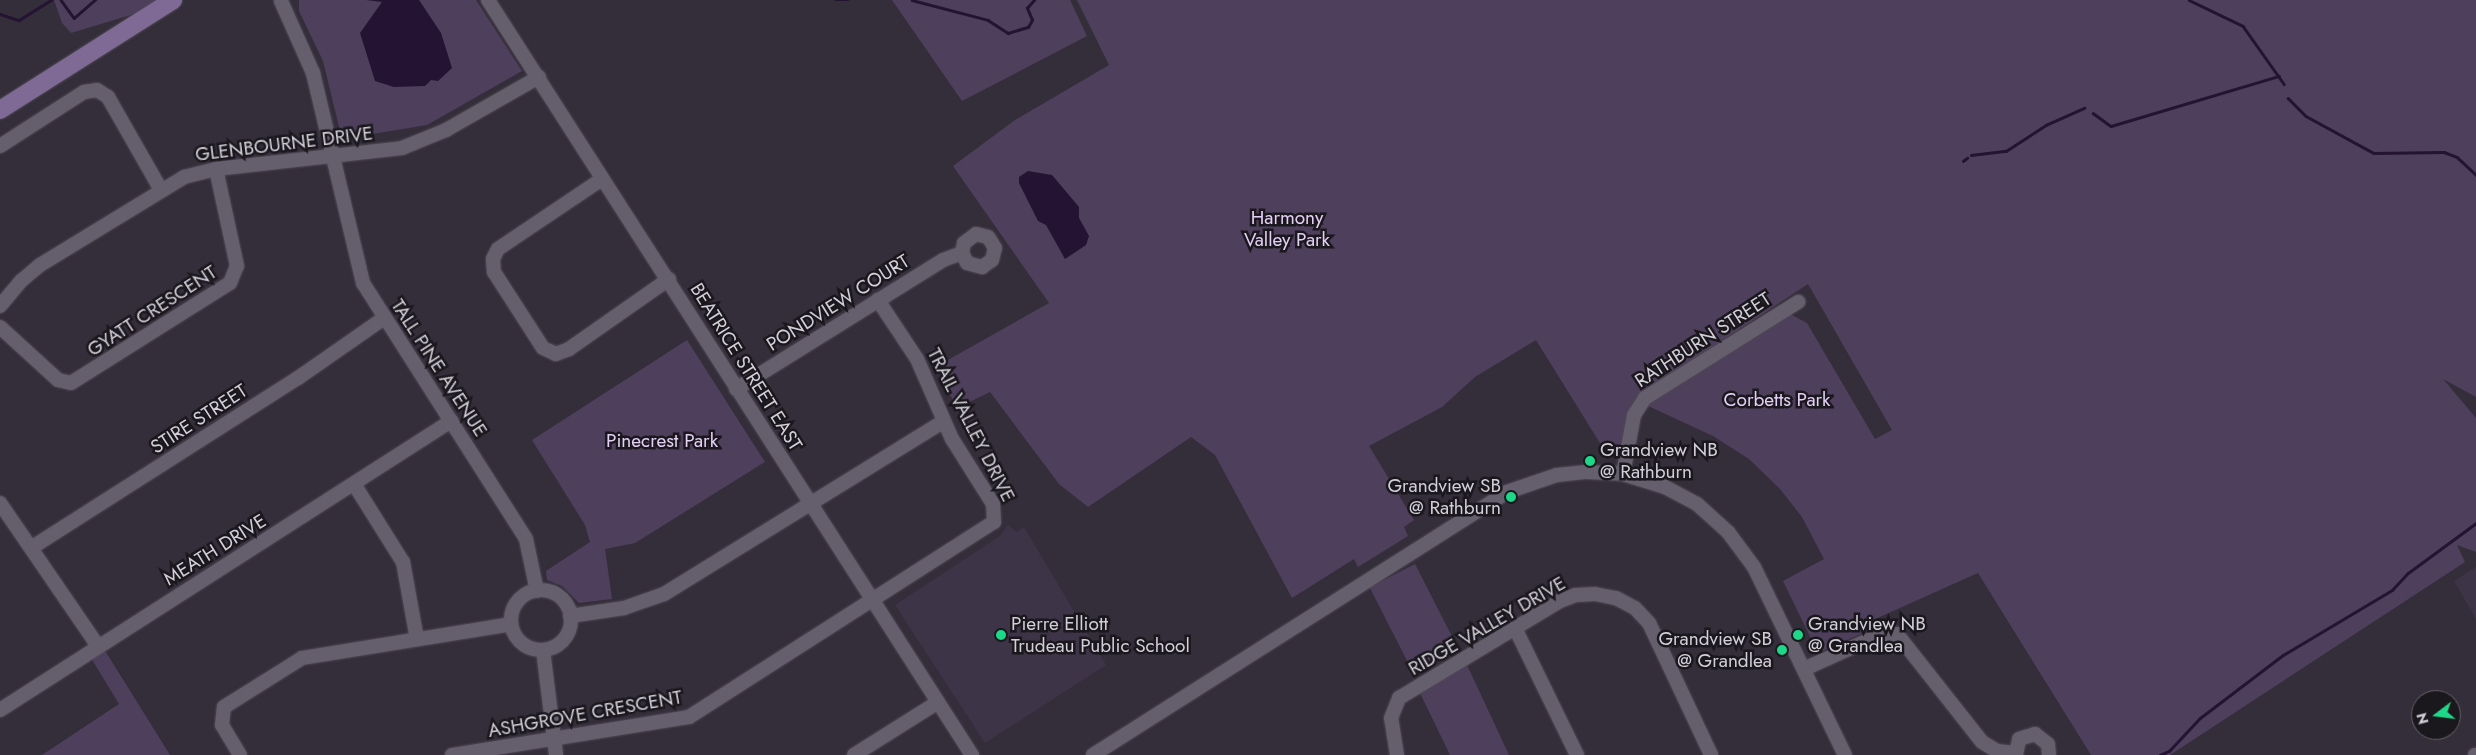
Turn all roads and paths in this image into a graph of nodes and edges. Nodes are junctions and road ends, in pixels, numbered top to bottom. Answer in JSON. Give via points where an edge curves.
{"nodes":[{"id":1,"x":173,"y":0,"type":"edge"},
{"id":2,"x":281,"y":0,"type":"edge"},
{"id":3,"x":488,"y":0,"type":"edge"},
{"id":4,"x":539,"y":76,"type":"junction"},
{"id":5,"x":0,"y":110,"type":"edge"},
{"id":6,"x":0,"y":146,"type":"edge"},
{"id":7,"x":332,"y":155,"type":"junction"},
{"id":8,"x":216,"y":169,"type":"junction"},
{"id":9,"x":602,"y":179,"type":"junction"},
{"id":10,"x":160,"y":188,"type":"junction"},
{"id":11,"x":962,"y":253,"type":"dead end"},
{"id":12,"x":668,"y":279,"type":"junction"},
{"id":13,"x":878,"y":300,"type":"junction"},
{"id":14,"x":1798,"y":302,"type":"dead end"},
{"id":15,"x":0,"y":306,"type":"edge"},
{"id":16,"x":384,"y":318,"type":"junction"},
{"id":17,"x":0,"y":328,"type":"edge"},
{"id":18,"x":736,"y":389,"type":"junction"},
{"id":19,"x":451,"y":421,"type":"junction"},
{"id":20,"x":943,"y":422,"type":"junction"},
{"id":21,"x":1623,"y":474,"type":"junction"},
{"id":22,"x":354,"y":484,"type":"junction"},
{"id":23,"x":0,"y":502,"type":"edge"},
{"id":24,"x":810,"y":503,"type":"junction"},
{"id":25,"x":31,"y":548,"type":"junction"},
{"id":26,"x":537,"y":591,"type":"junction"},
{"id":27,"x":872,"y":601,"type":"junction"},
{"id":28,"x":570,"y":616,"type":"junction"},
{"id":29,"x":511,"y":624,"type":"junction"},
{"id":30,"x":1516,"y":630,"type":"junction"},
{"id":31,"x":417,"y":639,"type":"junction"},
{"id":32,"x":98,"y":646,"type":"junction"},
{"id":33,"x":543,"y":650,"type":"junction"},
{"id":34,"x":1804,"y":669,"type":"junction"},
{"id":35,"x":938,"y":702,"type":"junction"},
{"id":36,"x":0,"y":710,"type":"edge"},
{"id":37,"x":554,"y":739,"type":"junction"},
{"id":38,"x":2016,"y":754,"type":"edge"},
{"id":39,"x":240,"y":755,"type":"edge"},
{"id":40,"x":452,"y":755,"type":"edge"},
{"id":41,"x":556,"y":755,"type":"edge"},
{"id":42,"x":854,"y":755,"type":"edge"},
{"id":43,"x":972,"y":755,"type":"edge"},
{"id":44,"x":1093,"y":755,"type":"edge"},
{"id":45,"x":1396,"y":755,"type":"edge"},
{"id":46,"x":1577,"y":755,"type":"edge"},
{"id":47,"x":1711,"y":755,"type":"edge"},
{"id":48,"x":1845,"y":755,"type":"edge"},
{"id":49,"x":2049,"y":755,"type":"edge"}],
"edges":[{"from":1,"to":5,"type":"main road"},
{"from":2,"to":7,"type":"street","name":"TALL PINE AVENUE","via":[[309,62]]},
{"from":3,"to":4,"type":"street","name":"BEATRICE STREET EAST"},
{"from":4,"to":7,"type":"street","name":"GLENBOURNE DRIVE","via":[[446,130],[402,148]]},
{"from":4,"to":9,"type":"street","name":"BEATRICE STREET EAST"},
{"from":6,"to":10,"type":"street","via":[[84,92],[97,90],[108,97]]},
{"from":7,"to":8,"type":"street","name":"GLENBOURNE DRIVE"},
{"from":7,"to":16,"type":"street","name":"TALL PINE AVENUE","via":[[357,267]]},
{"from":8,"to":10,"type":"street","name":"GLENBOURNE DRIVE"},
{"from":8,"to":17,"type":"street","name":"GYATT CRESCENT","via":[[236,262],[236,274],[230,283],[71,383],[58,380]]},
{"from":9,"to":12,"type":"street","name":"BEATRICE STREET EAST"},
{"from":9,"to":12,"type":"street","via":[[498,249],[493,259],[494,272],[543,348],[556,354],[569,349]]},
{"from":10,"to":15,"type":"street","name":"GLENBOURNE DRIVE","via":[[33,270]]},
{"from":11,"to":13,"type":"street","name":"PONDVIEW COURT","via":[[943,260]]},
{"from":12,"to":18,"type":"street","name":"BEATRICE STREET EAST"},
{"from":13,"to":18,"type":"street","name":"PONDVIEW COURT"},
{"from":13,"to":20,"type":"street","name":"TRAIL VALLEY DRIVE","via":[[924,372]]},
{"from":14,"to":21,"type":"street","name":"RATHBURN STREET","via":[[1644,398],[1634,415]]},
{"from":16,"to":19,"type":"street","name":"TALL PINE AVENUE"},
{"from":16,"to":25,"type":"street","name":"STIRE STREET","via":[[298,378]]},
{"from":18,"to":24,"type":"street","name":"BEATRICE STREET EAST"},
{"from":19,"to":22,"type":"street","name":"MEATH DRIVE"},
{"from":19,"to":26,"type":"street","name":"TALL PINE AVENUE","via":[[528,543]]},
{"from":20,"to":24,"type":"street"},
{"from":20,"to":27,"type":"street","name":"TRAIL VALLEY DRIVE","via":[[997,516],[988,528]]},
{"from":21,"to":34,"type":"street","via":[[1680,494],[1728,532],[1754,567]]},
{"from":21,"to":44,"type":"street","via":[[1557,475],[1507,492]]},
{"from":22,"to":31,"type":"street","via":[[403,562]]},
{"from":22,"to":32,"type":"street","name":"MEATH DRIVE"},
{"from":23,"to":25,"type":"street"},
{"from":24,"to":27,"type":"street","name":"BEATRICE STREET EAST"},
{"from":24,"to":28,"type":"street","via":[[646,603]]},
{"from":25,"to":32,"type":"street"},
{"from":26,"to":28,"type":"street","via":[[562,600]]},
{"from":26,"to":29,"type":"street","via":[[520,599]]},
{"from":27,"to":35,"type":"street","name":"BEATRICE STREET EAST"},
{"from":27,"to":37,"type":"street","name":"ASHGROVE CRESCENT","via":[[689,717]]},
{"from":28,"to":33,"type":"street","via":[[564,639]]},
{"from":29,"to":31,"type":"street"},
{"from":29,"to":33,"type":"street","via":[[526,646]]},
{"from":30,"to":45,"type":"street","name":"RIDGE VALLEY DRIVE","via":[[1398,698],[1391,718]]},
{"from":30,"to":46,"type":"street"},
{"from":30,"to":47,"type":"street","name":"RIDGE VALLEY DRIVE","via":[[1576,594],[1616,598],[1635,608],[1649,623]]},
{"from":31,"to":39,"type":"street","via":[[308,656],[263,680],[224,707],[220,715],[224,730]]},
{"from":32,"to":36,"type":"street","name":"MEATH DRIVE"},
{"from":33,"to":37,"type":"street"},
{"from":34,"to":38,"type":"street","via":[[1882,634],[1897,634],[1982,742],[1997,751]]},
{"from":34,"to":48,"type":"street"},
{"from":35,"to":42,"type":"street"},
{"from":35,"to":43,"type":"street","name":"BEATRICE STREET EAST"},
{"from":37,"to":40,"type":"street","name":"ASHGROVE CRESCENT"},
{"from":37,"to":41,"type":"street"},
{"from":38,"to":49,"type":"street","via":[[2019,739],[2035,734],[2048,744]]}]}
